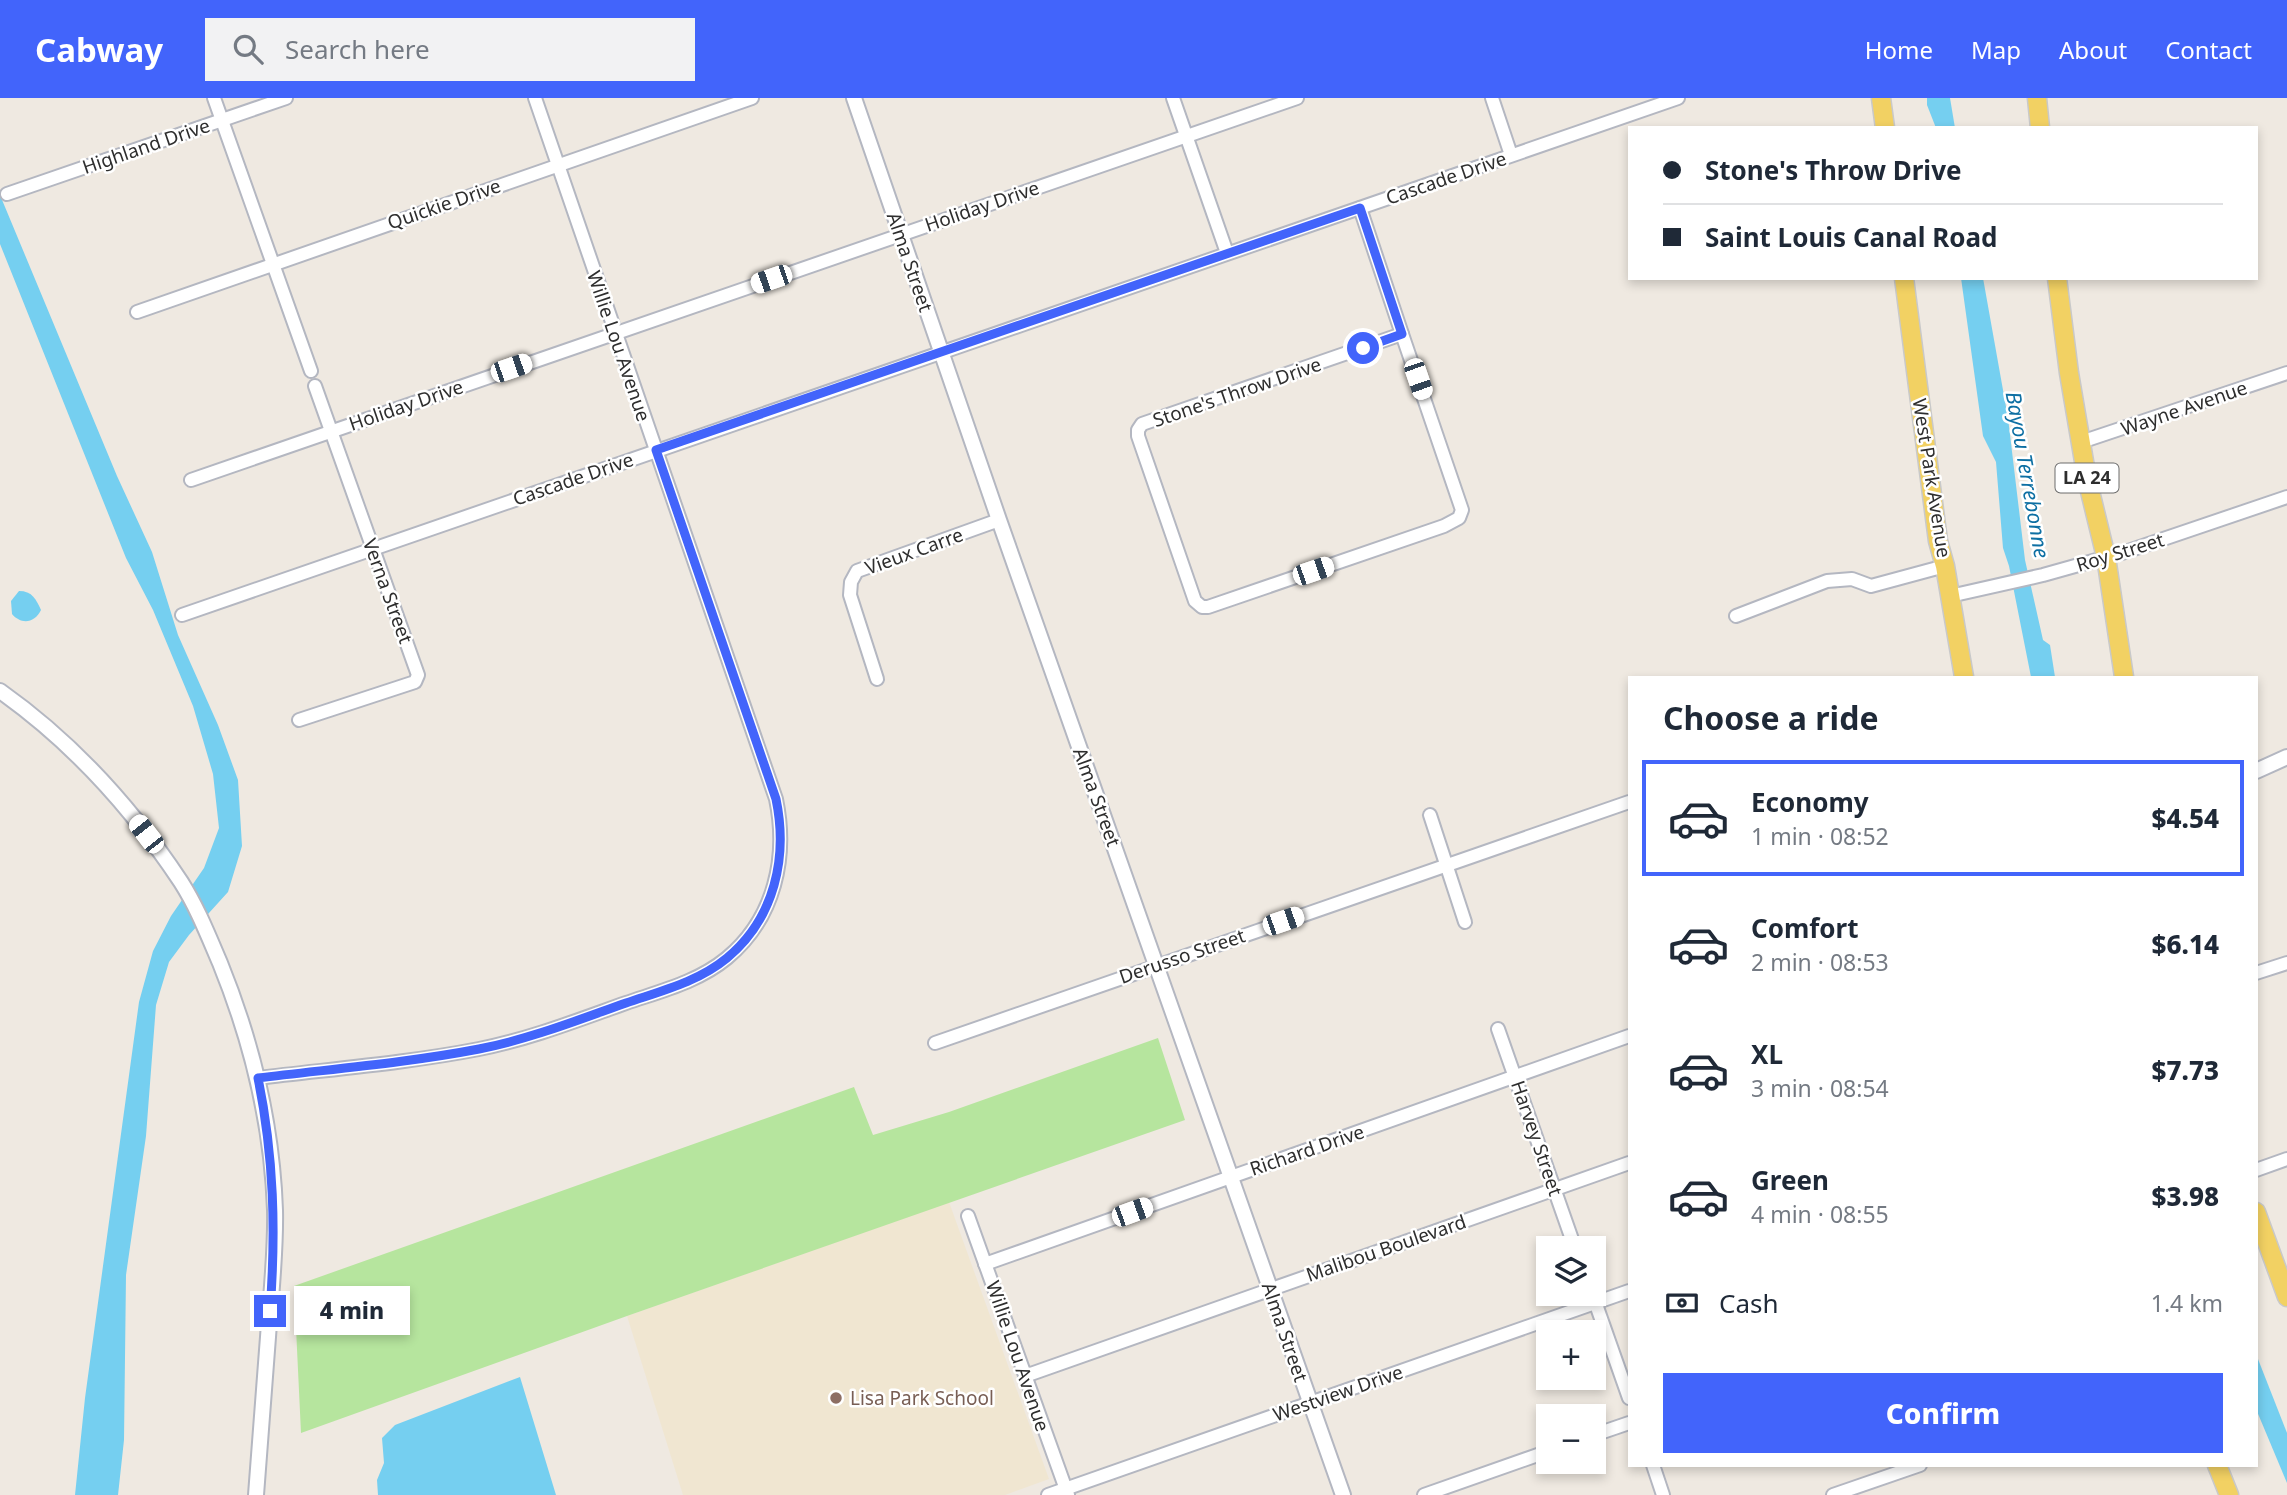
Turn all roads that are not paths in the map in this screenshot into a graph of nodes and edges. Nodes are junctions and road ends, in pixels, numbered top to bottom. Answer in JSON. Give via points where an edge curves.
{"nodes":[{"id":1,"x":214,"y":98,"type":"edge"},
{"id":2,"x":286,"y":98,"type":"edge"},
{"id":3,"x":535,"y":98,"type":"edge"},
{"id":4,"x":752,"y":98,"type":"edge"},
{"id":5,"x":854,"y":98,"type":"edge"},
{"id":6,"x":1172,"y":98,"type":"edge"},
{"id":7,"x":1297,"y":98,"type":"edge"},
{"id":8,"x":1492,"y":98,"type":"edge"},
{"id":9,"x":1678,"y":98,"type":"edge"},
{"id":10,"x":1881,"y":98,"type":"edge"},
{"id":11,"x":2037,"y":98,"type":"edge"},
{"id":12,"x":222,"y":120,"type":"junction"},
{"id":13,"x":1885,"y":126,"type":"edge"},
{"id":14,"x":2040,"y":126,"type":"edge"},
{"id":15,"x":1186,"y":136,"type":"junction"},
{"id":16,"x":1511,"y":155,"type":"junction"},
{"id":17,"x":557,"y":165,"type":"junction"},
{"id":18,"x":7,"y":194,"type":"dead end"},
{"id":19,"x":1360,"y":208,"type":"junction"},
{"id":20,"x":901,"y":234,"type":"junction"},
{"id":21,"x":1227,"y":253,"type":"junction"},
{"id":22,"x":274,"y":263,"type":"junction"},
{"id":23,"x":1904,"y":280,"type":"edge"},
{"id":24,"x":2057,"y":280,"type":"edge"},
{"id":25,"x":137,"y":312,"type":"dead end"},
{"id":26,"x":615,"y":332,"type":"junction"},
{"id":27,"x":1402,"y":334,"type":"junction"},
{"id":28,"x":941,"y":352,"type":"junction"},
{"id":29,"x":311,"y":371,"type":"dead end"},
{"id":30,"x":2287,"y":373,"type":"edge"},
{"id":31,"x":316,"y":386,"type":"dead end"},
{"id":32,"x":331,"y":430,"type":"junction"},
{"id":33,"x":2081,"y":442,"type":"junction"},
{"id":34,"x":656,"y":450,"type":"junction"},
{"id":35,"x":191,"y":480,"type":"dead end"},
{"id":36,"x":2287,"y":497,"type":"edge"},
{"id":37,"x":999,"y":520,"type":"junction"},
{"id":38,"x":373,"y":548,"type":"junction"},
{"id":39,"x":2106,"y":557,"type":"junction"},
{"id":40,"x":1945,"y":566,"type":"junction"},
{"id":41,"x":1950,"y":596,"type":"junction"},
{"id":42,"x":183,"y":615,"type":"dead end"},
{"id":43,"x":1736,"y":616,"type":"dead end"},
{"id":44,"x":1964,"y":676,"type":"edge"},
{"id":45,"x":2124,"y":676,"type":"edge"},
{"id":46,"x":877,"y":679,"type":"dead end"},
{"id":47,"x":0,"y":691,"type":"edge"},
{"id":48,"x":299,"y":720,"type":"dead end"},
{"id":49,"x":2287,"y":757,"type":"edge"},
{"id":50,"x":2258,"y":770,"type":"edge"},
{"id":51,"x":1628,"y":802,"type":"edge"},
{"id":52,"x":1430,"y":815,"type":"dead end"},
{"id":53,"x":1447,"y":864,"type":"junction"},
{"id":54,"x":1465,"y":922,"type":"dead end"},
{"id":55,"x":2287,"y":963,"type":"edge"},
{"id":56,"x":1157,"y":965,"type":"junction"},
{"id":57,"x":2258,"y":972,"type":"edge"},
{"id":58,"x":1498,"y":1029,"type":"dead end"},
{"id":59,"x":1628,"y":1036,"type":"edge"},
{"id":60,"x":935,"y":1043,"type":"dead end"},
{"id":61,"x":1515,"y":1076,"type":"junction"},
{"id":62,"x":258,"y":1078,"type":"junction"},
{"id":63,"x":2287,"y":1159,"type":"edge"},
{"id":64,"x":1628,"y":1163,"type":"edge"},
{"id":65,"x":2258,"y":1169,"type":"edge"},
{"id":66,"x":1230,"y":1177,"type":"junction"},
{"id":67,"x":1554,"y":1189,"type":"junction"},
{"id":68,"x":968,"y":1216,"type":"dead end"},
{"id":69,"x":2258,"y":1217,"type":"edge"},
{"id":70,"x":1571,"y":1236,"type":"edge"},
{"id":71,"x":985,"y":1264,"type":"junction"},
{"id":72,"x":1270,"y":1290,"type":"junction"},
{"id":73,"x":1628,"y":1291,"type":"edge"},
{"id":74,"x":2286,"y":1293,"type":"edge"},
{"id":75,"x":1606,"y":1295,"type":"edge"},
{"id":76,"x":1571,"y":1306,"type":"edge"},
{"id":77,"x":1596,"y":1306,"type":"edge"},
{"id":78,"x":1025,"y":1376,"type":"junction"},
{"id":79,"x":1628,"y":1395,"type":"edge"},
{"id":80,"x":1309,"y":1402,"type":"junction"},
{"id":81,"x":1628,"y":1423,"type":"edge"},
{"id":82,"x":1606,"y":1432,"type":"edge"},
{"id":83,"x":1536,"y":1456,"type":"edge"},
{"id":84,"x":1654,"y":1467,"type":"edge"},
{"id":85,"x":1914,"y":1467,"type":"edge"},
{"id":86,"x":2218,"y":1467,"type":"edge"},
{"id":87,"x":1067,"y":1492,"type":"edge"},
{"id":88,"x":256,"y":1495,"type":"edge"},
{"id":89,"x":1048,"y":1495,"type":"edge"},
{"id":90,"x":1343,"y":1495,"type":"edge"},
{"id":91,"x":1424,"y":1495,"type":"edge"},
{"id":92,"x":1663,"y":1495,"type":"edge"},
{"id":93,"x":1833,"y":1495,"type":"edge"},
{"id":94,"x":2229,"y":1495,"type":"edge"}],
"edges":[{"from":1,"to":12,"type":"street"},
{"from":2,"to":12,"type":"street","name":"Highland Drive"},
{"from":3,"to":17,"type":"street","name":"Willie Lou Avenue"},
{"from":4,"to":17,"type":"street","name":"Quickie Drive"},
{"from":5,"to":20,"type":"street","name":"Alma Street"},
{"from":6,"to":15,"type":"street"},
{"from":7,"to":15,"type":"street","name":"Holiday Drive"},
{"from":8,"to":16,"type":"street"},
{"from":9,"to":16,"type":"street","name":"Cascade Drive"},
{"from":10,"to":13,"type":"main road"},
{"from":11,"to":14,"type":"main road"},
{"from":12,"to":18,"type":"street","name":"Highland Drive"},
{"from":12,"to":22,"type":"street"},
{"from":15,"to":20,"type":"street","name":"Holiday Drive"},
{"from":15,"to":21,"type":"street"},
{"from":16,"to":19,"type":"street","name":"Cascade Drive"},
{"from":17,"to":22,"type":"street","name":"Quickie Drive"},
{"from":17,"to":26,"type":"street","name":"Willie Lou Avenue"},
{"from":19,"to":21,"type":"street","name":"Cascade Drive"},
{"from":19,"to":27,"type":"street","name":"Stone's Throw Drive"},
{"from":20,"to":26,"type":"street","name":"Holiday Drive"},
{"from":20,"to":28,"type":"street","name":"Alma Street"},
{"from":21,"to":28,"type":"street","name":"Cascade Drive"},
{"from":22,"to":25,"type":"street","name":"Quickie Drive"},
{"from":22,"to":29,"type":"street"},
{"from":23,"to":40,"type":"main road","name":"West Park Avenue"},
{"from":24,"to":33,"type":"main road","number":"LA 24"},
{"from":26,"to":32,"type":"street","name":"Holiday Drive"},
{"from":26,"to":34,"type":"street","name":"Willie Lou Avenue"},
{"from":27,"to":27,"type":"street","name":"Stone's Throw Drive","via":[[1462,510],[1459,518],[1202,607],[1195,601],[1138,436],[1142,424]]},
{"from":28,"to":34,"type":"street","name":"Cascade Drive"},
{"from":28,"to":37,"type":"street","name":"Alma Street"},
{"from":30,"to":33,"type":"street","name":"Wayne Avenue"},
{"from":31,"to":32,"type":"street","name":"Verna Street"},
{"from":32,"to":35,"type":"street","name":"Holiday Drive"},
{"from":32,"to":38,"type":"street","name":"Verna Street"},
{"from":33,"to":39,"type":"main road","number":"LA 24"},
{"from":34,"to":38,"type":"street","name":"Cascade Drive"},
{"from":34,"to":62,"type":"street","name":"Willie Lou Avenue","via":[[778,809],[780,862],[770,898],[754,928],[727,957],[694,979],[544,1032],[448,1054]]},
{"from":36,"to":39,"type":"street","name":"Roy Street"},
{"from":37,"to":46,"type":"street","name":"Vieux Carre","via":[[857,571],[850,595]]},
{"from":37,"to":56,"type":"street","name":"Alma Street"},
{"from":38,"to":42,"type":"street","name":"Cascade Drive"},
{"from":38,"to":48,"type":"street","name":"Verna Street","via":[[417,678]]},
{"from":39,"to":41,"type":"street","name":"Roy Street"},
{"from":39,"to":45,"type":"main road","number":"LA 24"},
{"from":40,"to":41,"type":"main road","name":"West Park Avenue"},
{"from":40,"to":43,"type":"street","via":[[1871,586],[1852,579],[1827,581]]},
{"from":41,"to":44,"type":"main road","name":"West Park Avenue"},
{"from":47,"to":62,"type":"street","via":[[28,711],[110,788],[181,883],[203,922],[236,1004]]},
{"from":49,"to":50,"type":"street"},
{"from":51,"to":53,"type":"street","name":"Derusso Street"},
{"from":52,"to":53,"type":"street"},
{"from":53,"to":54,"type":"street"},
{"from":53,"to":56,"type":"street","name":"Derusso Street"},
{"from":55,"to":57,"type":"street"},
{"from":56,"to":60,"type":"street","name":"Derusso Street"},
{"from":56,"to":66,"type":"street","name":"Alma Street"},
{"from":58,"to":61,"type":"street","name":"Harvey Street"},
{"from":59,"to":61,"type":"street","name":"Richard Drive"},
{"from":61,"to":66,"type":"street","name":"Richard Drive"},
{"from":61,"to":67,"type":"street","name":"Harvey Street"},
{"from":62,"to":88,"type":"street","via":[[271,1154],[275,1221]]},
{"from":63,"to":65,"type":"street"},
{"from":64,"to":67,"type":"street","name":"Malibou Boulevard"},
{"from":66,"to":71,"type":"street","name":"Richard Drive"},
{"from":66,"to":72,"type":"street","name":"Alma Street"},
{"from":67,"to":70,"type":"street","name":"Harvey Street"},
{"from":67,"to":72,"type":"street","name":"Malibou Boulevard"},
{"from":68,"to":71,"type":"street","name":"Willie Lou Avenue"},
{"from":69,"to":74,"type":"main road"},
{"from":71,"to":78,"type":"street","name":"Willie Lou Avenue"},
{"from":72,"to":78,"type":"street","name":"Malibou Boulevard"},
{"from":72,"to":80,"type":"street","name":"Alma Street"},
{"from":73,"to":75,"type":"street","name":"Westview Drive"},
{"from":76,"to":80,"type":"street","name":"Westview Drive"},
{"from":77,"to":79,"type":"street"},
{"from":78,"to":87,"type":"street","name":"Willie Lou Avenue"},
{"from":80,"to":87,"type":"street","name":"Westview Drive"},
{"from":80,"to":90,"type":"street","name":"Alma Street"},
{"from":81,"to":82,"type":"street"},
{"from":83,"to":91,"type":"street"},
{"from":84,"to":92,"type":"street"},
{"from":85,"to":93,"type":"street"},
{"from":86,"to":94,"type":"main road"},
{"from":87,"to":89,"type":"street","name":"Westview Drive"}]}
